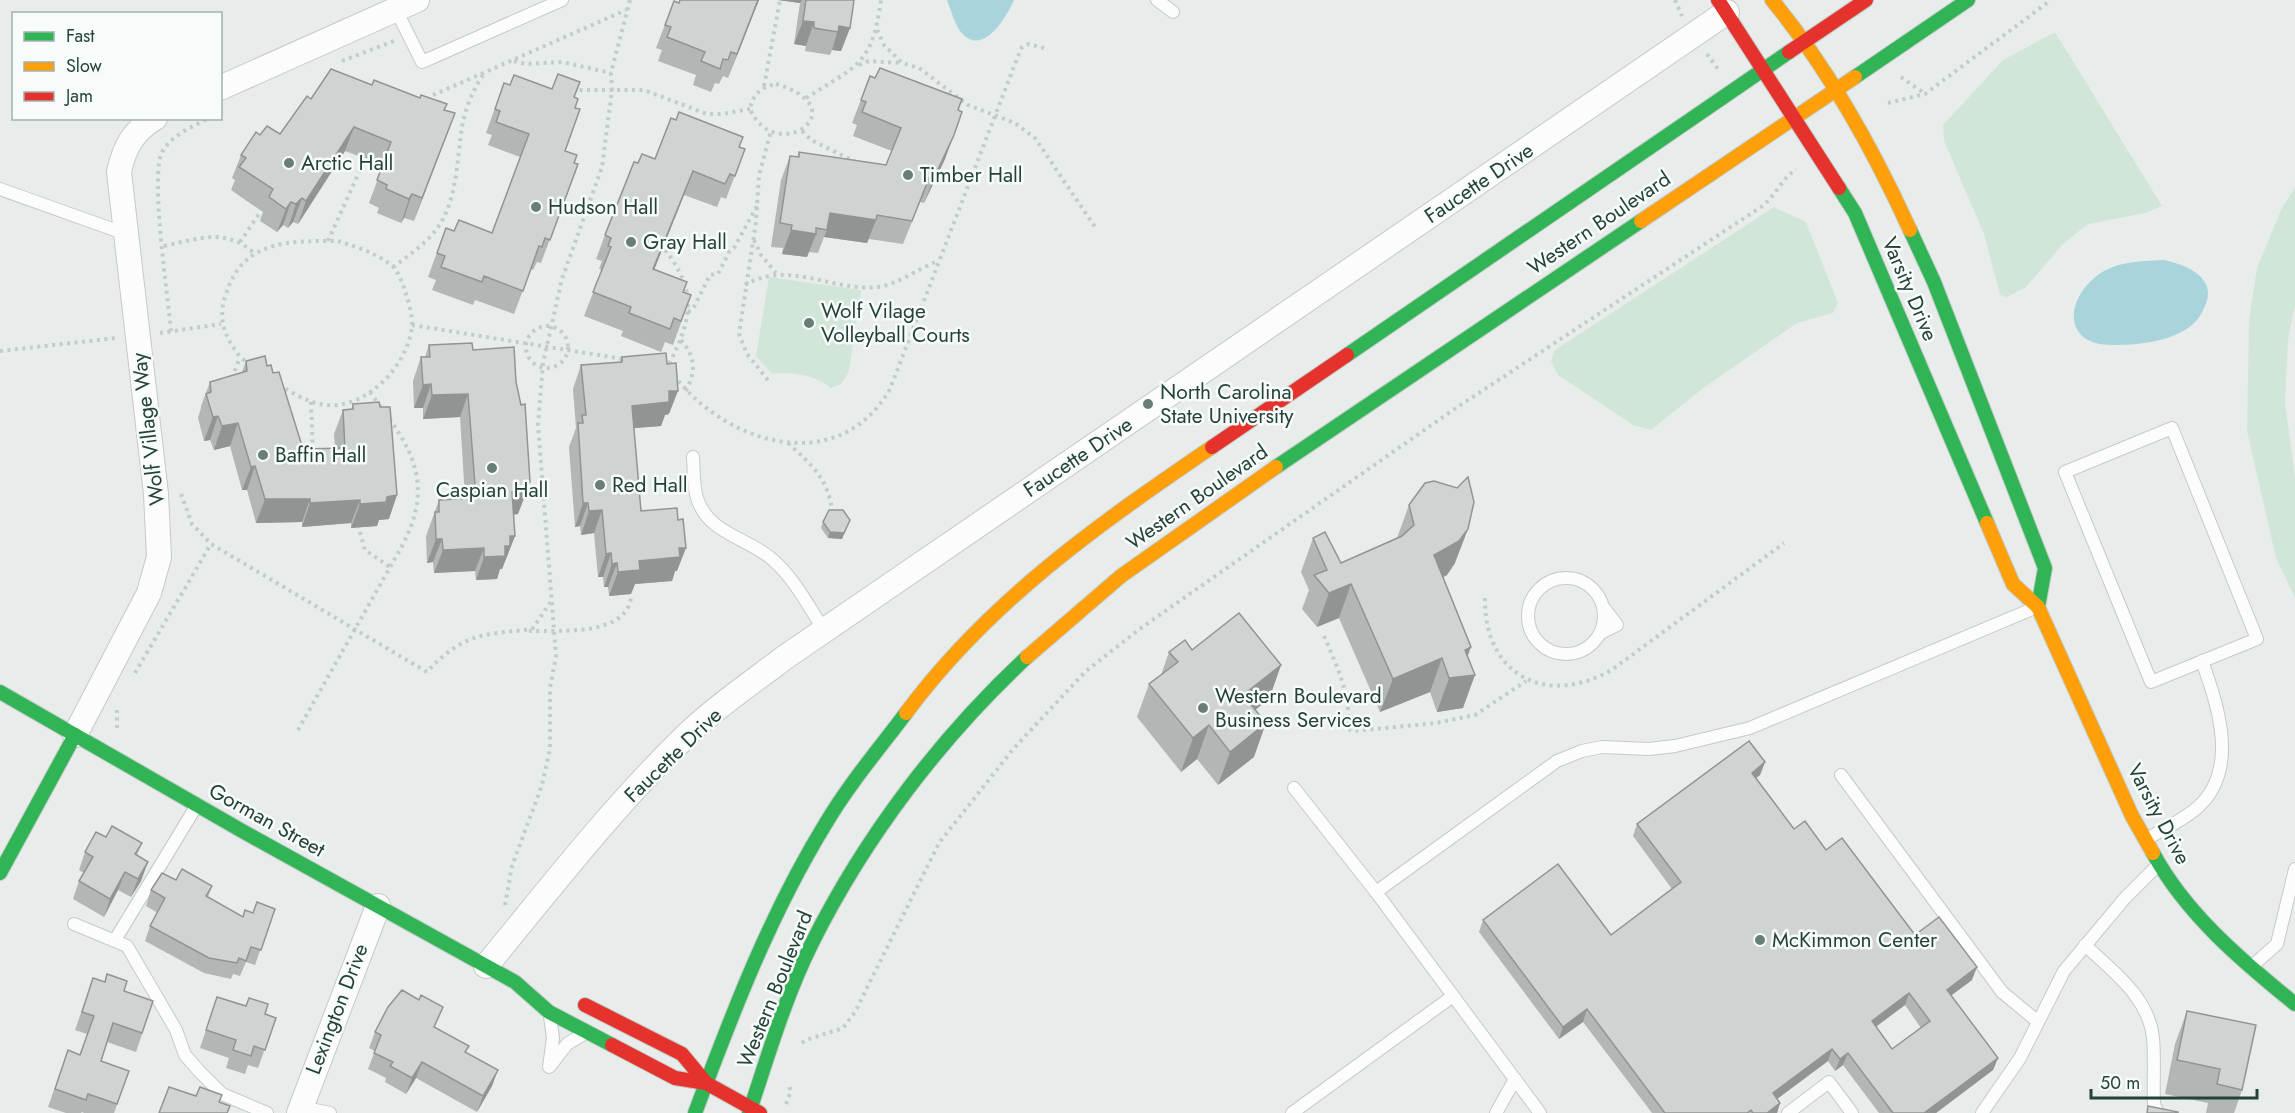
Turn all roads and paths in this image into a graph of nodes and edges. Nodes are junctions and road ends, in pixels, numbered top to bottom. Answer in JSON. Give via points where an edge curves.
{"nodes":[{"id":1,"x":562,"y":0,"type":"edge"},
{"id":2,"x":630,"y":0,"type":"edge"},
{"id":3,"x":780,"y":0,"type":"edge"},
{"id":4,"x":881,"y":0,"type":"edge"},
{"id":5,"x":1156,"y":0,"type":"edge"},
{"id":6,"x":1772,"y":0,"type":"edge"},
{"id":7,"x":1866,"y":0,"type":"edge"},
{"id":8,"x":1968,"y":0,"type":"edge"},
{"id":9,"x":2052,"y":0,"type":"edge"},
{"id":10,"x":406,"y":5,"type":"edge"},
{"id":11,"x":1722,"y":6,"type":"edge"},
{"id":12,"x":627,"y":10,"type":"junction"},
{"id":13,"x":1173,"y":12,"type":"dead end"},
{"id":14,"x":877,"y":30,"type":"junction"},
{"id":15,"x":1805,"y":40,"type":"junction"},
{"id":16,"x":1702,"y":48,"type":"dead end"},
{"id":17,"x":1047,"y":49,"type":"dead end"},
{"id":18,"x":513,"y":61,"type":"junction"},
{"id":19,"x":902,"y":63,"type":"junction"},
{"id":20,"x":857,"y":65,"type":"junction"},
{"id":21,"x":1718,"y":69,"type":"dead end"},
{"id":22,"x":1762,"y":70,"type":"junction"},
{"id":23,"x":611,"y":73,"type":"junction"},
{"id":24,"x":483,"y":74,"type":"junction"},
{"id":25,"x":1895,"y":74,"type":"dead end"},
{"id":26,"x":764,"y":86,"type":"junction"},
{"id":27,"x":222,"y":87,"type":"edge"},
{"id":28,"x":568,"y":90,"type":"edge"},
{"id":29,"x":612,"y":90,"type":"junction"},
{"id":30,"x":1834,"y":91,"type":"junction"},
{"id":31,"x":1925,"y":94,"type":"junction"},
{"id":32,"x":806,"y":98,"type":"junction"},
{"id":33,"x":1888,"y":103,"type":"dead end"},
{"id":34,"x":428,"y":104,"type":"edge"},
{"id":35,"x":750,"y":109,"type":"junction"},
{"id":36,"x":994,"y":116,"type":"junction"},
{"id":37,"x":1794,"y":117,"type":"junction"},
{"id":38,"x":153,"y":120,"type":"edge"},
{"id":39,"x":206,"y":120,"type":"edge"},
{"id":40,"x":771,"y":131,"type":"junction"},
{"id":41,"x":802,"y":131,"type":"junction"},
{"id":42,"x":365,"y":159,"type":"dead end"},
{"id":43,"x":858,"y":163,"type":"edge"},
{"id":44,"x":1796,"y":169,"type":"dead end"},
{"id":45,"x":0,"y":189,"type":"edge"},
{"id":46,"x":759,"y":202,"type":"junction"},
{"id":47,"x":262,"y":217,"type":"dead end"},
{"id":48,"x":1095,"y":227,"type":"dead end"},
{"id":49,"x":126,"y":234,"type":"junction"},
{"id":50,"x":753,"y":238,"type":"junction"},
{"id":51,"x":328,"y":241,"type":"junction"},
{"id":52,"x":240,"y":242,"type":"junction"},
{"id":53,"x":164,"y":246,"type":"junction"},
{"id":54,"x":665,"y":250,"type":"edge"},
{"id":55,"x":254,"y":253,"type":"junction"},
{"id":56,"x":939,"y":261,"type":"junction"},
{"id":57,"x":393,"y":267,"type":"junction"},
{"id":58,"x":777,"y":273,"type":"junction"},
{"id":59,"x":745,"y":285,"type":"junction"},
{"id":60,"x":688,"y":312,"type":"junction"},
{"id":61,"x":221,"y":324,"type":"junction"},
{"id":62,"x":412,"y":326,"type":"junction"},
{"id":63,"x":550,"y":326,"type":"junction"},
{"id":64,"x":171,"y":331,"type":"junction"},
{"id":65,"x":149,"y":334,"type":"junction"},
{"id":66,"x":681,"y":340,"type":"junction"},
{"id":67,"x":161,"y":344,"type":"dead end"},
{"id":68,"x":525,"y":344,"type":"junction"},
{"id":69,"x":546,"y":347,"type":"junction"},
{"id":70,"x":0,"y":351,"type":"edge"},
{"id":71,"x":568,"y":351,"type":"junction"},
{"id":72,"x":240,"y":357,"type":"junction"},
{"id":73,"x":635,"y":361,"type":"edge"},
{"id":74,"x":657,"y":365,"type":"edge"},
{"id":75,"x":668,"y":366,"type":"junction"},
{"id":76,"x":543,"y":368,"type":"junction"},
{"id":77,"x":768,"y":380,"type":"dead end"},
{"id":78,"x":231,"y":384,"type":"edge"},
{"id":79,"x":686,"y":391,"type":"junction"},
{"id":80,"x":370,"y":392,"type":"junction"},
{"id":81,"x":311,"y":402,"type":"junction"},
{"id":82,"x":788,"y":443,"type":"junction"},
{"id":83,"x":693,"y":457,"type":"dead end"},
{"id":84,"x":313,"y":460,"type":"edge"},
{"id":85,"x":179,"y":484,"type":"dead end"},
{"id":86,"x":833,"y":515,"type":"edge"},
{"id":87,"x":360,"y":532,"type":"dead end"},
{"id":88,"x":1784,"y":543,"type":"dead end"},
{"id":89,"x":211,"y":544,"type":"junction"},
{"id":90,"x":390,"y":567,"type":"junction"},
{"id":91,"x":553,"y":598,"type":"junction"},
{"id":92,"x":631,"y":598,"type":"dead end"},
{"id":93,"x":1485,"y":598,"type":"dead end"},
{"id":94,"x":2038,"y":607,"type":"junction"},
{"id":95,"x":1604,"y":608,"type":"joint"},
{"id":96,"x":355,"y":628,"type":"junction"},
{"id":97,"x":555,"y":630,"type":"junction"},
{"id":98,"x":824,"y":630,"type":"junction"},
{"id":99,"x":522,"y":631,"type":"junction"},
{"id":100,"x":1324,"y":636,"type":"dead end"},
{"id":101,"x":2202,"y":661,"type":"junction"},
{"id":102,"x":134,"y":675,"type":"dead end"},
{"id":103,"x":1526,"y":681,"type":"junction"},
{"id":104,"x":0,"y":692,"type":"edge"},
{"id":105,"x":122,"y":696,"type":"dead end"},
{"id":106,"x":298,"y":730,"type":"dead end"},
{"id":107,"x":122,"y":734,"type":"dead end"},
{"id":108,"x":75,"y":735,"type":"junction"},
{"id":109,"x":1841,"y":775,"type":"dead end"},
{"id":110,"x":1294,"y":788,"type":"dead end"},
{"id":111,"x":197,"y":805,"type":"junction"},
{"id":112,"x":2145,"y":839,"type":"junction"},
{"id":113,"x":2159,"y":865,"type":"junction"},
{"id":114,"x":2295,"y":869,"type":"edge"},
{"id":115,"x":0,"y":873,"type":"edge"},
{"id":116,"x":1376,"y":892,"type":"junction"},
{"id":117,"x":378,"y":906,"type":"junction"},
{"id":118,"x":504,"y":910,"type":"dead end"},
{"id":119,"x":74,"y":924,"type":"dead end"},
{"id":120,"x":115,"y":940,"type":"junction"},
{"id":121,"x":2085,"y":945,"type":"junction"},
{"id":122,"x":486,"y":966,"type":"junction"},
{"id":123,"x":2250,"y":968,"type":"junction"},
{"id":124,"x":515,"y":982,"type":"junction"},
{"id":125,"x":548,"y":989,"type":"dead end"},
{"id":126,"x":568,"y":996,"type":"dead end"},
{"id":127,"x":1453,"y":996,"type":"junction"},
{"id":128,"x":2295,"y":1004,"type":"edge"},
{"id":129,"x":549,"y":1012,"type":"junction"},
{"id":130,"x":2037,"y":1021,"type":"junction"},
{"id":131,"x":588,"y":1032,"type":"junction"},
{"id":132,"x":796,"y":1049,"type":"dead end"},
{"id":133,"x":1515,"y":1079,"type":"junction"},
{"id":134,"x":706,"y":1083,"type":"junction"},
{"id":135,"x":299,"y":1110,"type":"edge"},
{"id":136,"x":753,"y":1111,"type":"edge"},
{"id":137,"x":2157,"y":1111,"type":"edge"},
{"id":138,"x":267,"y":1113,"type":"edge"},
{"id":139,"x":330,"y":1113,"type":"edge"},
{"id":140,"x":695,"y":1113,"type":"edge"},
{"id":141,"x":1292,"y":1113,"type":"edge"},
{"id":142,"x":1496,"y":1113,"type":"edge"},
{"id":143,"x":1540,"y":1113,"type":"edge"},
{"id":144,"x":1788,"y":1113,"type":"edge"},
{"id":145,"x":1852,"y":1113,"type":"edge"},
{"id":146,"x":1982,"y":1113,"type":"edge"}],
"edges":[{"from":1,"to":10,"type":"lane","via":[[422,62]]},
{"from":2,"to":12,"type":"path"},
{"from":3,"to":26,"type":"path"},
{"from":4,"to":14,"type":"path"},
{"from":5,"to":13,"type":"lane"},
{"from":6,"to":15,"type":"main road","name":"Varsity Drive"},
{"from":7,"to":15,"type":"main road","name":"Western Boulevard"},
{"from":8,"to":30,"type":"main road","name":"Western Boulevard"},
{"from":9,"to":31,"type":"path"},
{"from":10,"to":27,"type":"street"},
{"from":11,"to":22,"type":"main road","name":"Varsity Drive"},
{"from":11,"to":98,"type":"street","name":"Faucette Drive"},
{"from":12,"to":18,"type":"path"},
{"from":12,"to":23,"type":"path"},
{"from":14,"to":19,"type":"path","via":[[884,45]]},
{"from":14,"to":20,"type":"path","via":[[873,44]]},
{"from":15,"to":22,"type":"main road","name":"Western Boulevard"},
{"from":15,"to":30,"type":"main road","name":"Varsity Drive"},
{"from":16,"to":21,"type":"path"},
{"from":17,"to":36,"type":"path","via":[[1029,44],[1021,49]]},
{"from":18,"to":23,"type":"path","via":[[562,62]]},
{"from":18,"to":24,"type":"path"},
{"from":19,"to":20,"type":"path","via":[[869,61]]},
{"from":19,"to":36,"type":"path","via":[[919,68],[969,105]]},
{"from":20,"to":32,"type":"path"},
{"from":22,"to":37,"type":"main road","name":"Varsity Drive"},
{"from":22,"to":134,"type":"main road","name":"Western Boulevard","via":[[1109,517],[1053,559],[990,616],[919,696],[825,824],[774,918]]},
{"from":23,"to":29,"type":"path"},
{"from":24,"to":34,"type":"path","via":[[431,96]]},
{"from":24,"to":57,"type":"path","via":[[463,125],[456,181],[448,208],[431,236]]},
{"from":25,"to":31,"type":"path"},
{"from":26,"to":32,"type":"path","via":[[791,88]]},
{"from":26,"to":35,"type":"path"},
{"from":28,"to":29,"type":"path"},
{"from":29,"to":35,"type":"path","via":[[644,90],[706,114]]},
{"from":29,"to":63,"type":"path","via":[[602,167],[562,279]]},
{"from":30,"to":37,"type":"main road","name":"Western Boulevard"},
{"from":30,"to":94,"type":"main road","name":"Varsity Drive","via":[[1884,174],[1938,293],[2045,568]]},
{"from":31,"to":33,"type":"path"},
{"from":32,"to":41,"type":"path","via":[[812,110]]},
{"from":35,"to":40,"type":"path"},
{"from":36,"to":48,"type":"path","via":[[1015,123],[1035,138]]},
{"from":36,"to":56,"type":"path"},
{"from":37,"to":94,"type":"main road","name":"Varsity Drive","via":[[1855,213],[2013,584]]},
{"from":37,"to":136,"type":"main road","name":"Western Boulevard","via":[[1154,551],[1102,591],[1000,684],[884,821],[855,866],[807,954]]},
{"from":38,"to":49,"type":"street","name":"Wolf Village Way","via":[[131,138],[118,172]]},
{"from":39,"to":53,"type":"path","via":[[180,133],[162,153],[156,189]]},
{"from":40,"to":41,"type":"path","via":[[791,135]]},
{"from":40,"to":46,"type":"path","via":[[759,175]]},
{"from":41,"to":43,"type":"path","via":[[811,140]]},
{"from":42,"to":51,"type":"path"},
{"from":44,"to":132,"type":"path","via":[[1764,206],[1453,410],[1141,628],[1086,671],[1014,748],[939,843],[855,1012],[843,1028],[806,1040]]},
{"from":45,"to":49,"type":"lane"},
{"from":46,"to":50,"type":"path"},
{"from":46,"to":60,"type":"path","via":[[718,274],[710,275]]},
{"from":47,"to":52,"type":"path","via":[[259,214]]},
{"from":49,"to":65,"type":"street","name":"Wolf Village Way"},
{"from":50,"to":58,"type":"path","via":[[761,255]]},
{"from":50,"to":59,"type":"path"},
{"from":51,"to":55,"type":"path","via":[[289,242]]},
{"from":51,"to":57,"type":"path","via":[[360,248]]},
{"from":52,"to":53,"type":"path","via":[[222,236]]},
{"from":52,"to":55,"type":"path"},
{"from":53,"to":64,"type":"path"},
{"from":54,"to":60,"type":"path","via":[[687,288]]},
{"from":55,"to":61,"type":"path","via":[[238,267],[229,284]]},
{"from":56,"to":58,"type":"path","via":[[878,287]]},
{"from":56,"to":82,"type":"path","via":[[890,389],[878,409],[854,429],[816,441]]},
{"from":57,"to":62,"type":"path","via":[[410,304]]},
{"from":58,"to":59,"type":"path","via":[[759,276]]},
{"from":59,"to":77,"type":"path","via":[[739,334],[747,354]]},
{"from":60,"to":66,"type":"path"},
{"from":61,"to":64,"type":"path"},
{"from":61,"to":72,"type":"path"},
{"from":62,"to":68,"type":"path"},
{"from":62,"to":80,"type":"path","via":[[403,356],[387,378]]},
{"from":63,"to":68,"type":"path","via":[[534,330]]},
{"from":63,"to":69,"type":"path"},
{"from":63,"to":71,"type":"path","via":[[566,337]]},
{"from":64,"to":65,"type":"path"},
{"from":65,"to":67,"type":"path"},
{"from":65,"to":70,"type":"path"},
{"from":65,"to":108,"type":"street","name":"Wolf Village Way","via":[[159,557],[144,603]]},
{"from":66,"to":75,"type":"path"},
{"from":66,"to":79,"type":"path","via":[[691,352],[695,366]]},
{"from":68,"to":69,"type":"path"},
{"from":68,"to":76,"type":"path","via":[[531,362]]},
{"from":69,"to":71,"type":"path"},
{"from":69,"to":76,"type":"path"},
{"from":71,"to":73,"type":"path"},
{"from":71,"to":76,"type":"path","via":[[562,362]]},
{"from":72,"to":78,"type":"path"},
{"from":72,"to":81,"type":"path"},
{"from":74,"to":75,"type":"path"},
{"from":75,"to":79,"type":"path"},
{"from":76,"to":91,"type":"path","via":[[538,425]]},
{"from":79,"to":82,"type":"path","via":[[728,425],[750,435]]},
{"from":80,"to":81,"type":"path","via":[[341,404]]},
{"from":80,"to":90,"type":"path","via":[[407,444],[419,480],[412,527]]},
{"from":81,"to":84,"type":"path"},
{"from":82,"to":86,"type":"path","via":[[821,474]]},
{"from":83,"to":98,"type":"lane","via":[[696,496],[705,518],[774,560]]},
{"from":85,"to":89,"type":"path","via":[[183,508]]},
{"from":87,"to":90,"type":"path","via":[[365,550]]},
{"from":88,"to":103,"type":"path","via":[[1596,679],[1554,686]]},
{"from":89,"to":96,"type":"path"},
{"from":89,"to":102,"type":"path"},
{"from":90,"to":96,"type":"path"},
{"from":91,"to":97,"type":"path"},
{"from":91,"to":99,"type":"path","via":[[533,628]]},
{"from":92,"to":97,"type":"path","via":[[626,613],[616,623]]},
{"from":93,"to":103,"type":"path","via":[[1485,622],[1490,636],[1499,653]]},
{"from":94,"to":112,"type":"main road","name":"Varsity Drive"},
{"from":94,"to":116,"type":"lane","via":[[1750,728],[1666,747],[1602,747],[1557,761]]},
{"from":95,"to":95,"type":"lane","via":[[1617,624],[1583,651],[1565,654],[1546,649],[1530,630],[1529,605],[1544,585],[1568,577],[1591,586]]},
{"from":96,"to":99,"type":"path","via":[[427,672],[463,642]]},
{"from":96,"to":106,"type":"path"},
{"from":97,"to":99,"type":"path"},
{"from":97,"to":118,"type":"path","via":[[550,749],[542,785],[513,866]]},
{"from":98,"to":122,"type":"street","name":"Faucette Drive","via":[[692,730],[568,865]]},
{"from":100,"to":103,"type":"path","via":[[1342,679],[1348,729],[1354,731],[1475,715]]},
{"from":101,"to":101,"type":"lane","via":[[2257,639],[2172,428],[2065,471],[2151,682]]},
{"from":101,"to":112,"type":"lane","via":[[2222,734],[2222,756],[2216,777],[2198,807]]},
{"from":104,"to":108,"type":"main road","name":"Gorman Street"},
{"from":105,"to":107,"type":"path","via":[[116,726]]},
{"from":108,"to":111,"type":"main road","name":"Gorman Street"},
{"from":108,"to":115,"type":"main road"},
{"from":109,"to":130,"type":"lane","via":[[2002,992]]},
{"from":110,"to":116,"type":"lane"},
{"from":111,"to":117,"type":"main road","name":"Gorman Street"},
{"from":111,"to":120,"type":"lane"},
{"from":112,"to":113,"type":"main road","name":"Varsity Drive"},
{"from":113,"to":121,"type":"lane"},
{"from":113,"to":123,"type":"main road","name":"Varsity Drive","via":[[2211,929]]},
{"from":114,"to":123,"type":"lane","via":[[2277,944]]},
{"from":116,"to":127,"type":"lane"},
{"from":117,"to":122,"type":"main road","name":"Gorman Street"},
{"from":117,"to":135,"type":"street","name":"Lexington Drive"},
{"from":119,"to":120,"type":"lane"},
{"from":120,"to":138,"type":"lane","via":[[127,946],[176,1030],[185,1055],[199,1071],[222,1094]]},
{"from":121,"to":130,"type":"lane","via":[[2064,972]]},
{"from":121,"to":137,"type":"lane","via":[[2135,994],[2146,1012],[2153,1036]]},
{"from":122,"to":124,"type":"main road","name":"Gorman Street"},
{"from":123,"to":128,"type":"main road","name":"Varsity Drive"},
{"from":124,"to":125,"type":"main road","name":"Gorman Street"},
{"from":124,"to":129,"type":"main road","name":"Gorman Street"},
{"from":126,"to":134,"type":"main road","name":"Gorman Street","via":[[682,1054]]},
{"from":127,"to":133,"type":"lane"},
{"from":127,"to":141,"type":"lane"},
{"from":129,"to":131,"type":"main road","name":"Gorman Street"},
{"from":129,"to":131,"type":"lane","via":[[553,1038],[549,1067],[567,1044]]},
{"from":130,"to":146,"type":"lane","via":[[2020,1058]]},
{"from":131,"to":134,"type":"main road","name":"Gorman Street","via":[[675,1078]]},
{"from":133,"to":142,"type":"lane"},
{"from":133,"to":143,"type":"lane"},
{"from":134,"to":136,"type":"main road","name":"Gorman Street"},
{"from":134,"to":140,"type":"main road","name":"Western Boulevard"},
{"from":135,"to":139,"type":"lane"},
{"from":144,"to":145,"type":"lane","via":[[1829,1082]]}]}
